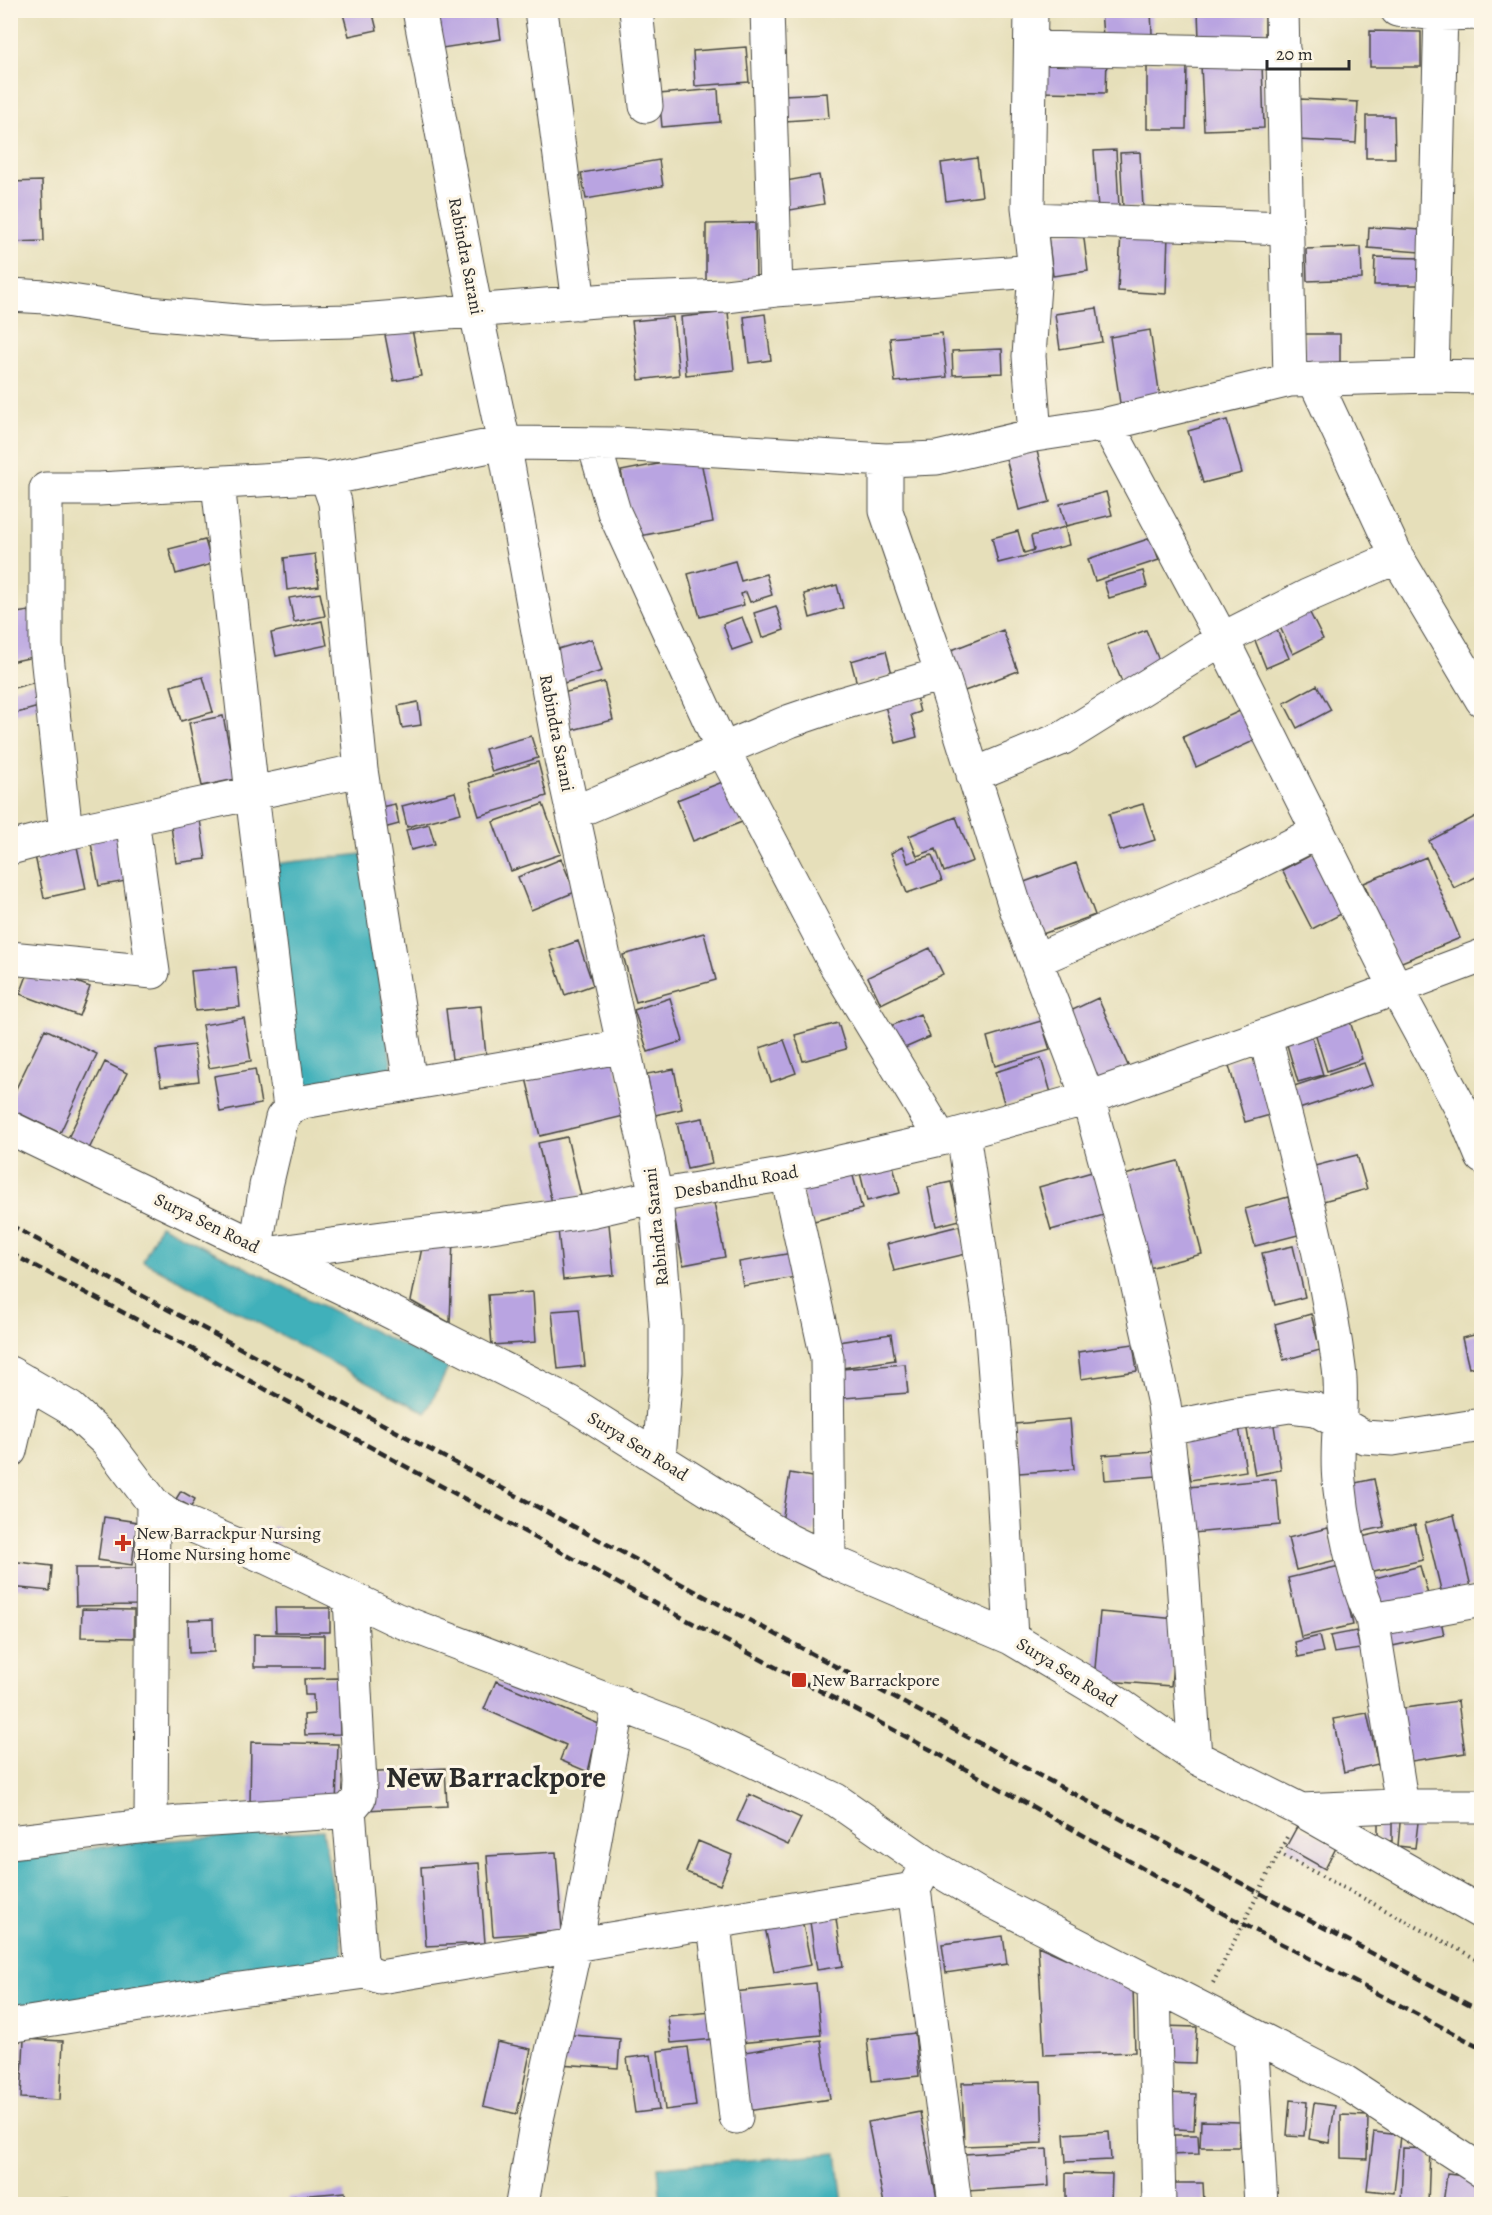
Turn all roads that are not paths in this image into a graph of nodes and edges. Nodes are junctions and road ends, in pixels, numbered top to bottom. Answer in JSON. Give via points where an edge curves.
{"nodes":[{"id":1,"x":419,"y":10,"type":"edge"},
{"id":2,"x":541,"y":10,"type":"edge"},
{"id":3,"x":636,"y":10,"type":"edge"},
{"id":4,"x":768,"y":10,"type":"edge"},
{"id":5,"x":1031,"y":10,"type":"edge"},
{"id":6,"x":1282,"y":10,"type":"edge"},
{"id":7,"x":1397,"y":10,"type":"edge"},
{"id":8,"x":1442,"y":12,"type":"edge"},
{"id":9,"x":1482,"y":13,"type":"edge"},
{"id":10,"x":1032,"y":48,"type":"junction"},
{"id":11,"x":1284,"y":53,"type":"junction"},
{"id":12,"x":646,"y":106,"type":"dead end"},
{"id":13,"x":1030,"y":219,"type":"junction"},
{"id":14,"x":1287,"y":228,"type":"junction"},
{"id":15,"x":1035,"y":271,"type":"junction"},
{"id":16,"x":776,"y":290,"type":"junction"},
{"id":17,"x":10,"y":295,"type":"edge"},
{"id":18,"x":579,"y":303,"type":"junction"},
{"id":19,"x":476,"y":312,"type":"junction"},
{"id":20,"x":1432,"y":376,"type":"junction"},
{"id":21,"x":1482,"y":377,"type":"edge"},
{"id":22,"x":1302,"y":379,"type":"junction"},
{"id":23,"x":1107,"y":424,"type":"junction"},
{"id":24,"x":1035,"y":435,"type":"junction"},
{"id":25,"x":504,"y":443,"type":"junction"},
{"id":26,"x":594,"y":444,"type":"junction"},
{"id":27,"x":886,"y":460,"type":"junction"},
{"id":28,"x":327,"y":478,"type":"junction"},
{"id":29,"x":218,"y":483,"type":"junction"},
{"id":30,"x":1397,"y":557,"type":"junction"},
{"id":31,"x":1222,"y":639,"type":"junction"},
{"id":32,"x":942,"y":674,"type":"junction"},
{"id":33,"x":1482,"y":700,"type":"edge"},
{"id":34,"x":723,"y":750,"type":"junction"},
{"id":35,"x":361,"y":770,"type":"junction"},
{"id":36,"x":973,"y":775,"type":"junction"},
{"id":37,"x":252,"y":794,"type":"junction"},
{"id":38,"x":573,"y":813,"type":"junction"},
{"id":39,"x":132,"y":819,"type":"junction"},
{"id":40,"x":1318,"y":832,"type":"junction"},
{"id":41,"x":66,"y":833,"type":"junction"},
{"id":42,"x":10,"y":848,"type":"edge"},
{"id":43,"x":1482,"y":956,"type":"edge"},
{"id":44,"x":10,"y":958,"type":"edge"},
{"id":45,"x":1036,"y":960,"type":"junction"},
{"id":46,"x":1396,"y":988,"type":"junction"},
{"id":47,"x":1265,"y":1036,"type":"junction"},
{"id":48,"x":623,"y":1046,"type":"junction"},
{"id":49,"x":410,"y":1083,"type":"junction"},
{"id":50,"x":1088,"y":1098,"type":"junction"},
{"id":51,"x":290,"y":1108,"type":"junction"},
{"id":52,"x":1473,"y":1110,"type":"edge"},
{"id":53,"x":10,"y":1128,"type":"edge"},
{"id":54,"x":952,"y":1136,"type":"junction"},
{"id":55,"x":1482,"y":1157,"type":"edge"},
{"id":56,"x":787,"y":1174,"type":"junction"},
{"id":57,"x":656,"y":1196,"type":"junction"},
{"id":58,"x":264,"y":1250,"type":"junction"},
{"id":59,"x":18,"y":1377,"type":"edge"},
{"id":60,"x":1339,"y":1424,"type":"junction"},
{"id":61,"x":1482,"y":1425,"type":"edge"},
{"id":62,"x":1167,"y":1428,"type":"junction"},
{"id":63,"x":10,"y":1452,"type":"edge"},
{"id":64,"x":659,"y":1458,"type":"junction"},
{"id":65,"x":153,"y":1503,"type":"junction"},
{"id":66,"x":829,"y":1560,"type":"junction"},
{"id":67,"x":350,"y":1598,"type":"junction"},
{"id":68,"x":1482,"y":1600,"type":"edge"},
{"id":69,"x":1372,"y":1618,"type":"junction"},
{"id":70,"x":1011,"y":1638,"type":"junction"},
{"id":71,"x":619,"y":1703,"type":"junction"},
{"id":72,"x":1195,"y":1758,"type":"junction"},
{"id":73,"x":1402,"y":1806,"type":"junction"},
{"id":74,"x":1482,"y":1806,"type":"edge"},
{"id":75,"x":349,"y":1810,"type":"junction"},
{"id":76,"x":1301,"y":1810,"type":"junction"},
{"id":77,"x":151,"y":1825,"type":"junction"},
{"id":78,"x":10,"y":1842,"type":"edge"},
{"id":79,"x":921,"y":1876,"type":"junction"},
{"id":80,"x":1482,"y":1913,"type":"edge"},
{"id":81,"x":714,"y":1924,"type":"junction"},
{"id":82,"x":575,"y":1944,"type":"junction"},
{"id":83,"x":366,"y":1972,"type":"junction"},
{"id":84,"x":1154,"y":1984,"type":"junction"},
{"id":85,"x":10,"y":2026,"type":"edge"},
{"id":86,"x":1251,"y":2034,"type":"junction"},
{"id":87,"x":736,"y":2116,"type":"dead end"},
{"id":88,"x":1482,"y":2171,"type":"edge"},
{"id":89,"x":522,"y":2205,"type":"edge"},
{"id":90,"x":955,"y":2205,"type":"edge"},
{"id":91,"x":1159,"y":2205,"type":"edge"},
{"id":92,"x":1262,"y":2205,"type":"edge"}],
"edges":[{"from":1,"to":19,"type":"street","name":"Rabindra Sarani"},
{"from":2,"to":18,"type":"street"},
{"from":3,"to":12,"type":"street"},
{"from":4,"to":16,"type":"street"},
{"from":5,"to":10,"type":"street"},
{"from":6,"to":11,"type":"street"},
{"from":7,"to":8,"type":"street"},
{"from":8,"to":9,"type":"street"},
{"from":8,"to":20,"type":"street"},
{"from":10,"to":11,"type":"street"},
{"from":10,"to":13,"type":"street"},
{"from":11,"to":14,"type":"street"},
{"from":13,"to":14,"type":"street"},
{"from":13,"to":15,"type":"street"},
{"from":14,"to":22,"type":"street"},
{"from":15,"to":16,"type":"street"},
{"from":15,"to":24,"type":"street","via":[[1029,356]]},
{"from":16,"to":18,"type":"street"},
{"from":17,"to":19,"type":"street","via":[[261,323]]},
{"from":18,"to":19,"type":"street"},
{"from":19,"to":25,"type":"street","name":"Rabindra Sarani"},
{"from":20,"to":21,"type":"street"},
{"from":20,"to":22,"type":"street"},
{"from":22,"to":23,"type":"street"},
{"from":22,"to":30,"type":"street"},
{"from":23,"to":24,"type":"street"},
{"from":23,"to":31,"type":"street"},
{"from":24,"to":27,"type":"street","via":[[938,458]]},
{"from":25,"to":26,"type":"street"},
{"from":25,"to":28,"type":"street"},
{"from":25,"to":38,"type":"street","name":"Rabindra Sarani"},
{"from":26,"to":27,"type":"street"},
{"from":26,"to":34,"type":"street","via":[[614,512]]},
{"from":27,"to":32,"type":"street","via":[[886,511]]},
{"from":28,"to":29,"type":"street"},
{"from":28,"to":35,"type":"street","via":[[335,502]]},
{"from":29,"to":37,"type":"street"},
{"from":29,"to":41,"type":"street","via":[[46,489],[46,646]]},
{"from":30,"to":31,"type":"street"},
{"from":30,"to":33,"type":"street"},
{"from":31,"to":36,"type":"street","via":[[1063,738]]},
{"from":31,"to":40,"type":"street"},
{"from":32,"to":34,"type":"street","via":[[810,714]]},
{"from":32,"to":36,"type":"street"},
{"from":34,"to":38,"type":"street"},
{"from":34,"to":54,"type":"street","via":[[835,964]]},
{"from":35,"to":37,"type":"street"},
{"from":35,"to":49,"type":"street"},
{"from":36,"to":45,"type":"street"},
{"from":37,"to":39,"type":"street"},
{"from":37,"to":51,"type":"street"},
{"from":38,"to":48,"type":"street","name":"Rabindra Sarani"},
{"from":39,"to":41,"type":"street"},
{"from":39,"to":44,"type":"street","via":[[153,972]]},
{"from":40,"to":45,"type":"street","via":[[1239,872]]},
{"from":40,"to":46,"type":"street"},
{"from":41,"to":42,"type":"street"},
{"from":43,"to":46,"type":"street","name":"Desbandhu Road"},
{"from":45,"to":50,"type":"street"},
{"from":46,"to":47,"type":"street","name":"Desbandhu Road"},
{"from":46,"to":52,"type":"street"},
{"from":47,"to":50,"type":"street","name":"Desbandhu Road"},
{"from":47,"to":60,"type":"street","via":[[1334,1333]]},
{"from":48,"to":49,"type":"street"},
{"from":48,"to":57,"type":"street","name":"Rabindra Sarani"},
{"from":49,"to":51,"type":"street","via":[[303,1102]]},
{"from":50,"to":54,"type":"street","name":"Desbandhu Road"},
{"from":50,"to":62,"type":"street","via":[[1129,1247]]},
{"from":51,"to":58,"type":"street","via":[[282,1118],[266,1186]]},
{"from":52,"to":55,"type":"street"},
{"from":53,"to":58,"type":"street","name":"Surya Sen Road"},
{"from":54,"to":56,"type":"street","name":"Desbandhu Road"},
{"from":54,"to":70,"type":"street","via":[[990,1324]]},
{"from":56,"to":57,"type":"street","name":"Desbandhu Road"},
{"from":56,"to":66,"type":"street","via":[[827,1358]]},
{"from":57,"to":58,"type":"street","name":"Desbandhu Road","via":[[591,1211],[485,1227]]},
{"from":57,"to":64,"type":"street","name":"Rabindra Sarani","via":[[666,1323]]},
{"from":58,"to":64,"type":"street","name":"Surya Sen Road","via":[[569,1402]]},
{"from":59,"to":63,"type":"street"},
{"from":59,"to":65,"type":"street","via":[[70,1408],[105,1441]]},
{"from":60,"to":61,"type":"street","via":[[1364,1437],[1393,1439]]},
{"from":60,"to":62,"type":"street","via":[[1315,1409],[1290,1406]]},
{"from":60,"to":69,"type":"street","via":[[1339,1481],[1346,1524],[1364,1601]]},
{"from":62,"to":72,"type":"street","via":[[1181,1550]]},
{"from":64,"to":66,"type":"street","name":"Surya Sen Road","via":[[788,1540]]},
{"from":65,"to":67,"type":"street","via":[[172,1517]]},
{"from":65,"to":77,"type":"street"},
{"from":66,"to":70,"type":"street","name":"Surya Sen Road"},
{"from":67,"to":71,"type":"street","via":[[395,1619]]},
{"from":67,"to":75,"type":"street","via":[[360,1783],[359,1798]]},
{"from":68,"to":69,"type":"street"},
{"from":69,"to":73,"type":"street"},
{"from":70,"to":72,"type":"street","name":"Surya Sen Road","via":[[1103,1693]]},
{"from":71,"to":79,"type":"street","via":[[699,1735],[836,1800]]},
{"from":71,"to":82,"type":"street"},
{"from":72,"to":76,"type":"street","name":"Surya Sen Road"},
{"from":73,"to":74,"type":"street"},
{"from":73,"to":76,"type":"street"},
{"from":75,"to":77,"type":"street"},
{"from":75,"to":83,"type":"street","via":[[361,1961]]},
{"from":76,"to":80,"type":"street","name":"Surya Sen Road"},
{"from":77,"to":78,"type":"street"},
{"from":79,"to":81,"type":"street"},
{"from":79,"to":84,"type":"street","via":[[978,1894]]},
{"from":79,"to":90,"type":"street"},
{"from":81,"to":82,"type":"street"},
{"from":81,"to":87,"type":"street"},
{"from":82,"to":83,"type":"street","via":[[380,1977]]},
{"from":82,"to":89,"type":"street"},
{"from":83,"to":85,"type":"street"},
{"from":84,"to":86,"type":"street"},
{"from":84,"to":91,"type":"street"},
{"from":86,"to":88,"type":"street","via":[[1345,2082]]},
{"from":86,"to":92,"type":"street"}]}
